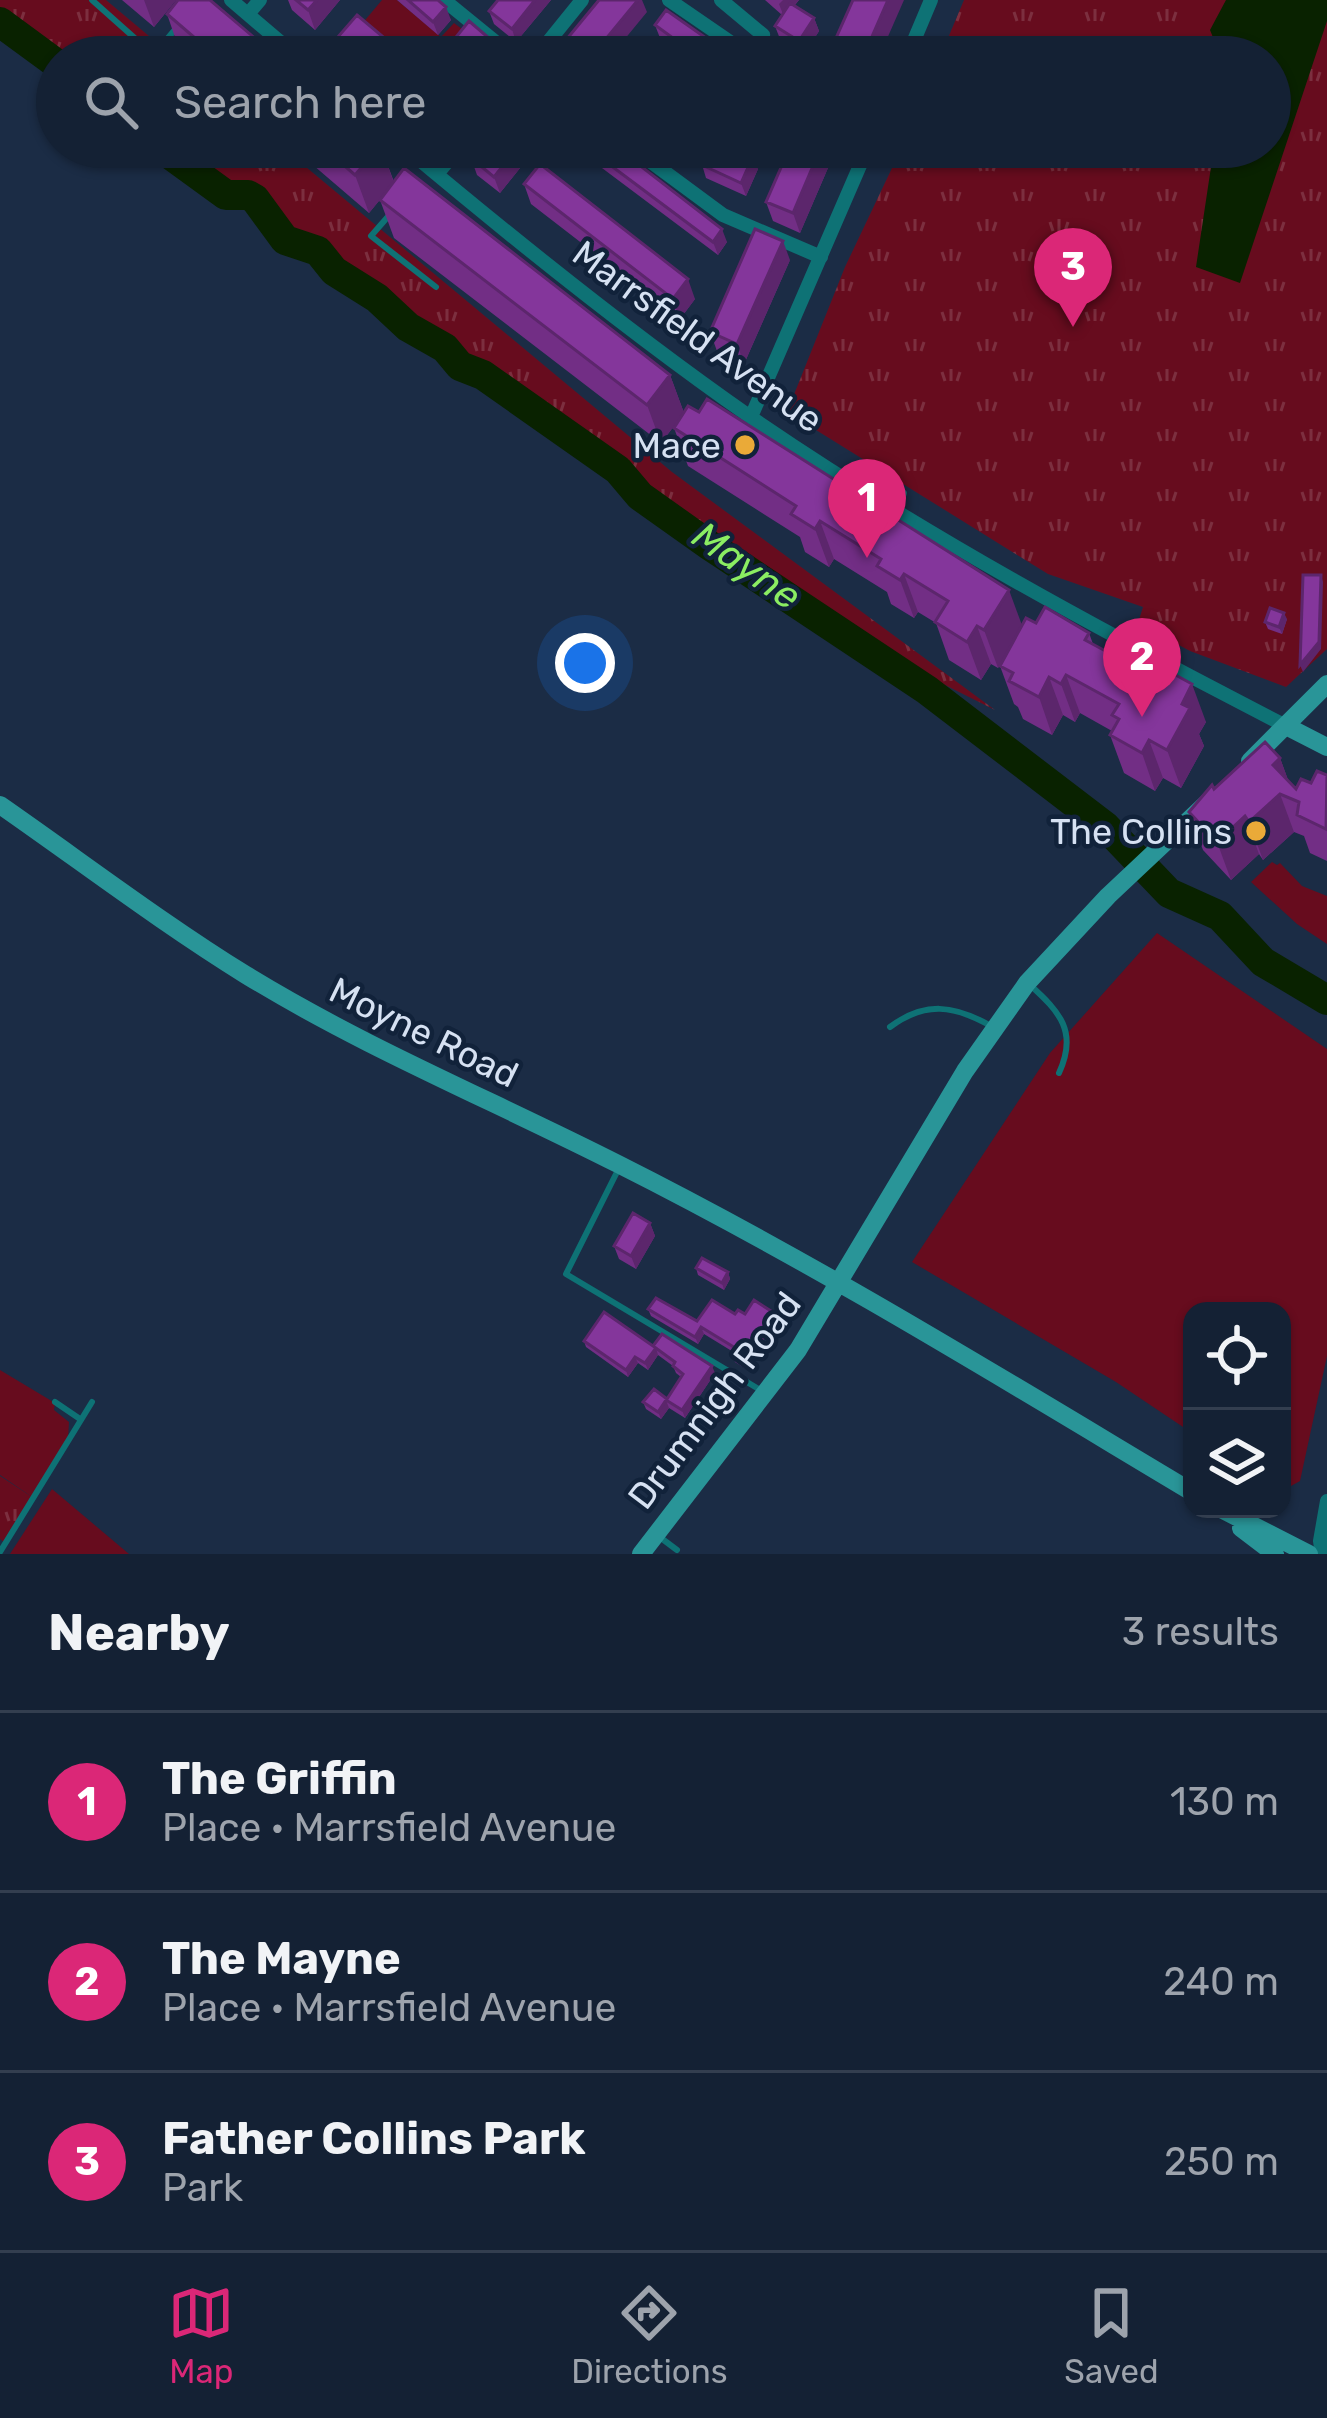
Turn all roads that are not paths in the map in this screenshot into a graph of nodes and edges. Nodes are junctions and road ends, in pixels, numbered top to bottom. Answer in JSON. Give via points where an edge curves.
{"nodes":[{"id":1,"x":92,"y":0,"type":"edge"},
{"id":2,"x":231,"y":0,"type":"edge"},
{"id":3,"x":260,"y":0,"type":"edge"},
{"id":4,"x":444,"y":0,"type":"edge"},
{"id":5,"x":582,"y":0,"type":"edge"},
{"id":6,"x":669,"y":0,"type":"edge"},
{"id":7,"x":717,"y":0,"type":"edge"},
{"id":8,"x":931,"y":0,"type":"edge"},
{"id":9,"x":248,"y":14,"type":"junction"},
{"id":10,"x":184,"y":18,"type":"edge"},
{"id":11,"x":697,"y":19,"type":"junction"},
{"id":12,"x":131,"y":36,"type":"edge"},
{"id":13,"x":169,"y":36,"type":"edge"},
{"id":14,"x":274,"y":36,"type":"edge"},
{"id":15,"x":488,"y":36,"type":"edge"},
{"id":16,"x":553,"y":36,"type":"edge"},
{"id":17,"x":722,"y":36,"type":"edge"},
{"id":18,"x":762,"y":36,"type":"edge"},
{"id":19,"x":916,"y":36,"type":"edge"},
{"id":20,"x":429,"y":168,"type":"edge"},
{"id":21,"x":436,"y":168,"type":"edge"},
{"id":22,"x":659,"y":168,"type":"edge"},
{"id":23,"x":859,"y":168,"type":"edge"},
{"id":24,"x":433,"y":171,"type":"junction"},
{"id":25,"x":416,"y":182,"type":"edge"},
{"id":26,"x":401,"y":200,"type":"edge"},
{"id":27,"x":821,"y":257,"type":"junction"},
{"id":28,"x":436,"y":287,"type":"dead end"},
{"id":29,"x":751,"y":417,"type":"junction"},
{"id":30,"x":1327,"y":684,"type":"edge"},
{"id":31,"x":1286,"y":726,"type":"junction"},
{"id":32,"x":1327,"y":747,"type":"edge"},
{"id":33,"x":0,"y":806,"type":"edge"},
{"id":34,"x":1027,"y":983,"type":"junction"},
{"id":35,"x":890,"y":1027,"type":"dead end"},
{"id":36,"x":994,"y":1028,"type":"junction"},
{"id":37,"x":1059,"y":1073,"type":"dead end"},
{"id":38,"x":621,"y":1165,"type":"junction"},
{"id":39,"x":839,"y":1285,"type":"junction"},
{"id":40,"x":767,"y":1394,"type":"junction"},
{"id":41,"x":55,"y":1402,"type":"dead end"},
{"id":42,"x":92,"y":1402,"type":"dead end"},
{"id":43,"x":80,"y":1420,"type":"junction"},
{"id":44,"x":1183,"y":1487,"type":"edge"},
{"id":45,"x":1327,"y":1501,"type":"edge"},
{"id":46,"x":1231,"y":1518,"type":"edge"},
{"id":47,"x":1238,"y":1518,"type":"edge"},
{"id":48,"x":655,"y":1534,"type":"junction"},
{"id":49,"x":677,"y":1550,"type":"dead end"},
{"id":50,"x":0,"y":1552,"type":"edge"},
{"id":51,"x":641,"y":1554,"type":"edge"},
{"id":52,"x":1275,"y":1554,"type":"edge"},
{"id":53,"x":1309,"y":1554,"type":"edge"},
{"id":54,"x":1322,"y":1554,"type":"edge"}],
"edges":[{"from":1,"to":12,"type":"lane"},
{"from":2,"to":9,"type":"street"},
{"from":3,"to":9,"type":"street"},
{"from":4,"to":15,"type":"street"},
{"from":5,"to":16,"type":"street"},
{"from":6,"to":11,"type":"street"},
{"from":7,"to":11,"type":"street"},
{"from":7,"to":18,"type":"street"},
{"from":8,"to":19,"type":"street"},
{"from":9,"to":14,"type":"street"},
{"from":10,"to":13,"type":"lane"},
{"from":11,"to":17,"type":"street"},
{"from":20,"to":24,"type":"street","name":"Marrsfield Avenue"},
{"from":21,"to":24,"type":"street"},
{"from":22,"to":27,"type":"street","via":[[723,215]]},
{"from":23,"to":27,"type":"street"},
{"from":24,"to":25,"type":"lane"},
{"from":24,"to":29,"type":"street","name":"Marrsfield Avenue"},
{"from":26,"to":28,"type":"lane","via":[[371,236]]},
{"from":27,"to":29,"type":"street"},
{"from":29,"to":31,"type":"street","name":"Marrsfield Avenue","via":[[1121,641]]},
{"from":30,"to":31,"type":"main road","name":"Drumnigh Road"},
{"from":31,"to":32,"type":"main road"},
{"from":31,"to":34,"type":"main road","name":"Drumnigh Road"},
{"from":33,"to":38,"type":"main road","name":"Moyne Road","via":[[289,1000]]},
{"from":34,"to":36,"type":"main road","name":"Drumnigh Road"},
{"from":34,"to":37,"type":"lane","via":[[1068,1030]]},
{"from":35,"to":36,"type":"lane","via":[[911,1011],[939,1006]]},
{"from":36,"to":39,"type":"main road","name":"Drumnigh Road"},
{"from":38,"to":39,"type":"main road","name":"Moyne Road"},
{"from":38,"to":40,"type":"lane","via":[[566,1274]]},
{"from":39,"to":40,"type":"main road","name":"Drumnigh Road"},
{"from":39,"to":44,"type":"main road","name":"Moyne Road"},
{"from":40,"to":48,"type":"main road","name":"Drumnigh Road"},
{"from":41,"to":43,"type":"lane"},
{"from":42,"to":43,"type":"lane"},
{"from":43,"to":50,"type":"lane"},
{"from":45,"to":54,"type":"street"},
{"from":46,"to":52,"type":"main road"},
{"from":47,"to":53,"type":"main road"},
{"from":48,"to":49,"type":"lane"},
{"from":48,"to":51,"type":"main road","name":"Drumnigh Road"}]}
